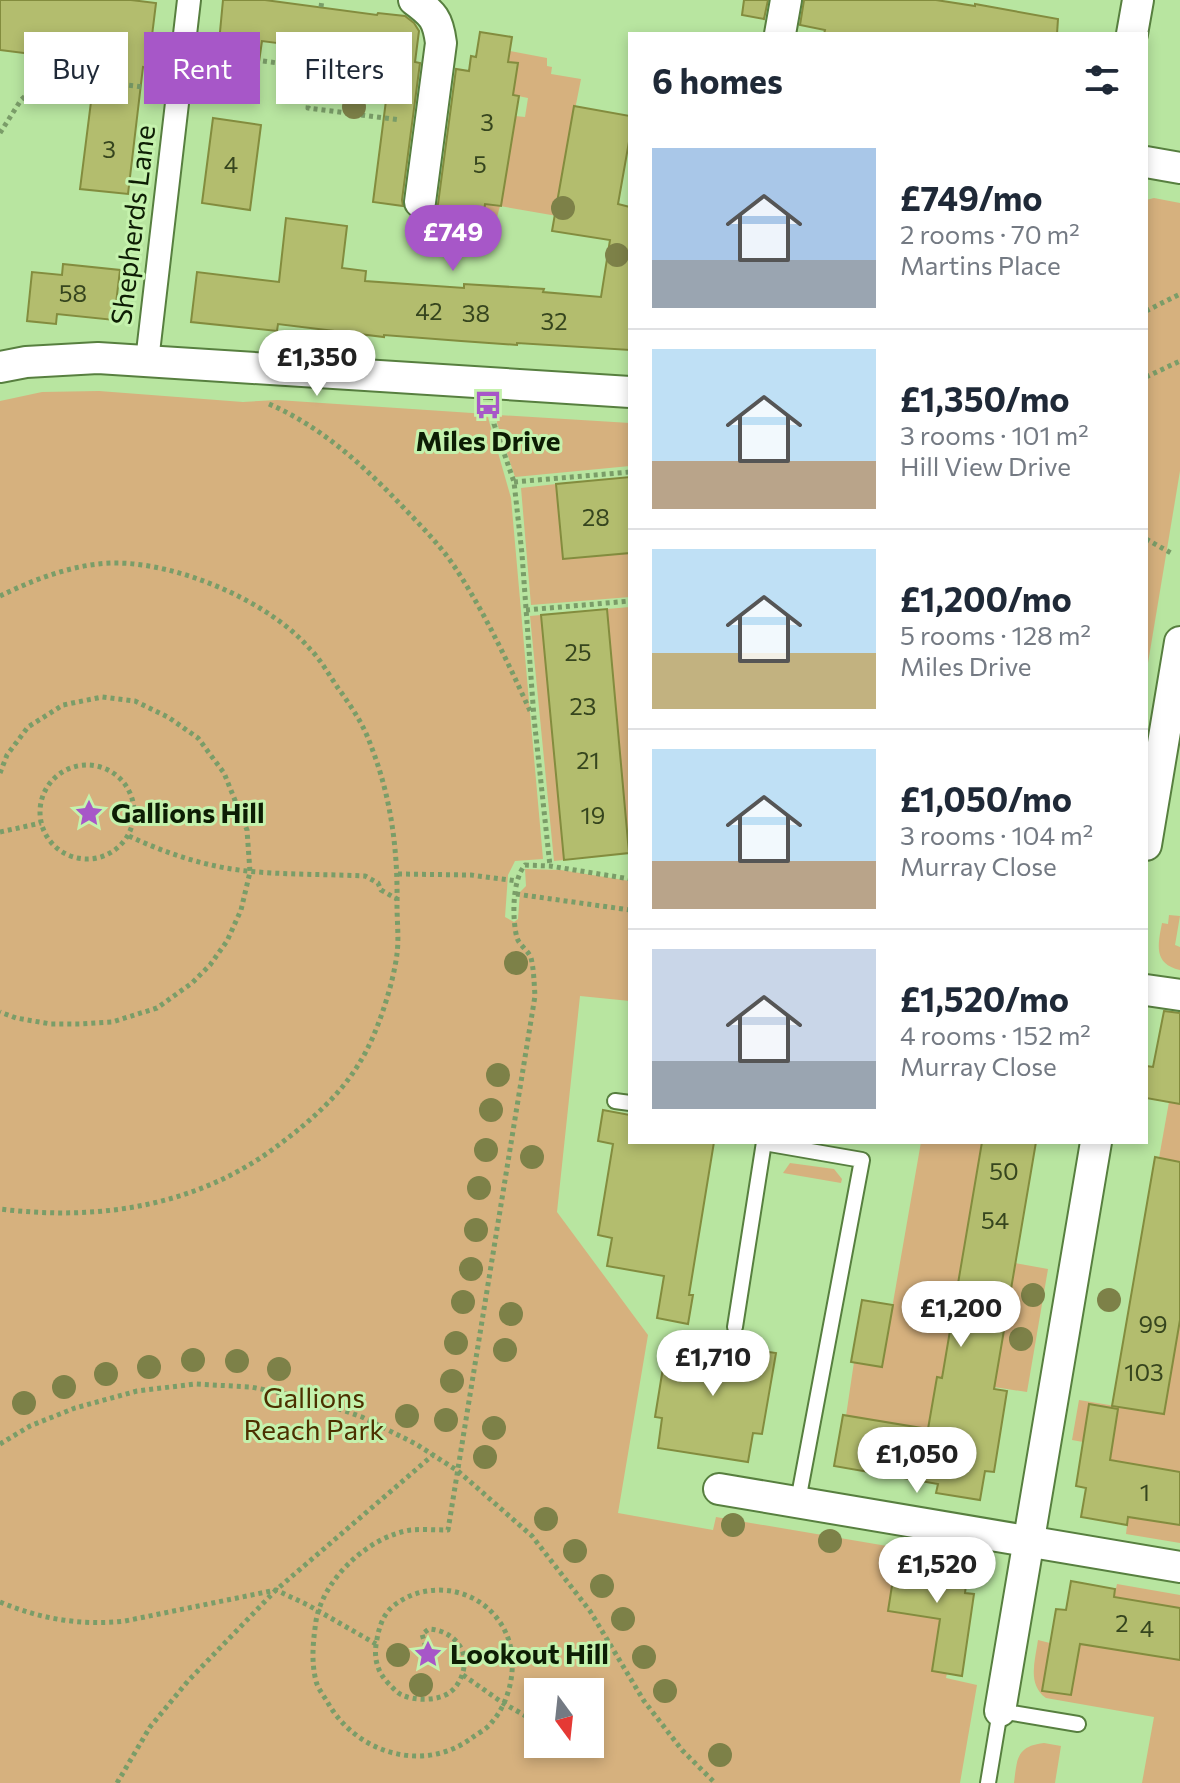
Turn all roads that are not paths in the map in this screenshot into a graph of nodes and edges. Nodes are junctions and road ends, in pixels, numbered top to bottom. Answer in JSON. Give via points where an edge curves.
{"nodes":[{"id":1,"x":189,"y":0,"type":"edge"},
{"id":2,"x":414,"y":0,"type":"edge"},
{"id":3,"x":786,"y":0,"type":"edge"},
{"id":4,"x":1138,"y":0,"type":"edge"},
{"id":5,"x":780,"y":32,"type":"edge"},
{"id":6,"x":1132,"y":32,"type":"edge"},
{"id":7,"x":1148,"y":162,"type":"edge"},
{"id":8,"x":1180,"y":168,"type":"edge"},
{"id":9,"x":420,"y":202,"type":"dead end"},
{"id":10,"x":147,"y":361,"type":"junction"},
{"id":11,"x":0,"y":367,"type":"edge"},
{"id":12,"x":628,"y":392,"type":"edge"},
{"id":13,"x":1180,"y":642,"type":"edge"},
{"id":14,"x":1156,"y":724,"type":"edge"},
{"id":15,"x":1148,"y":821,"type":"edge"},
{"id":16,"x":1148,"y":990,"type":"edge"},
{"id":17,"x":1180,"y":995,"type":"edge"},
{"id":18,"x":764,"y":1144,"type":"edge"},
{"id":19,"x":775,"y":1144,"type":"edge"},
{"id":20,"x":1096,"y":1144,"type":"edge"},
{"id":21,"x":735,"y":1327,"type":"dead end"},
{"id":22,"x":719,"y":1489,"type":"dead end"},
{"id":23,"x":798,"y":1501,"type":"junction"},
{"id":24,"x":1028,"y":1541,"type":"junction"},
{"id":25,"x":1180,"y":1567,"type":"edge"},
{"id":26,"x":1000,"y":1711,"type":"junction"},
{"id":27,"x":1078,"y":1724,"type":"dead end"},
{"id":28,"x":988,"y":1783,"type":"edge"}],
"edges":[{"from":1,"to":10,"type":"street","name":"Shepherds Lane"},
{"from":2,"to":9,"type":"street","via":[[439,25],[441,43]]},
{"from":3,"to":5,"type":"street"},
{"from":4,"to":6,"type":"street"},
{"from":7,"to":8,"type":"street"},
{"from":10,"to":11,"type":"street","via":[[98,358]]},
{"from":10,"to":12,"type":"street"},
{"from":13,"to":14,"type":"street"},
{"from":14,"to":15,"type":"street"},
{"from":16,"to":17,"type":"street"},
{"from":18,"to":21,"type":"lane"},
{"from":19,"to":23,"type":"lane","via":[[862,1160]]},
{"from":20,"to":24,"type":"street"},
{"from":22,"to":23,"type":"street"},
{"from":23,"to":24,"type":"street"},
{"from":24,"to":25,"type":"street"},
{"from":24,"to":26,"type":"street"},
{"from":26,"to":27,"type":"lane"},
{"from":26,"to":28,"type":"lane"}]}
